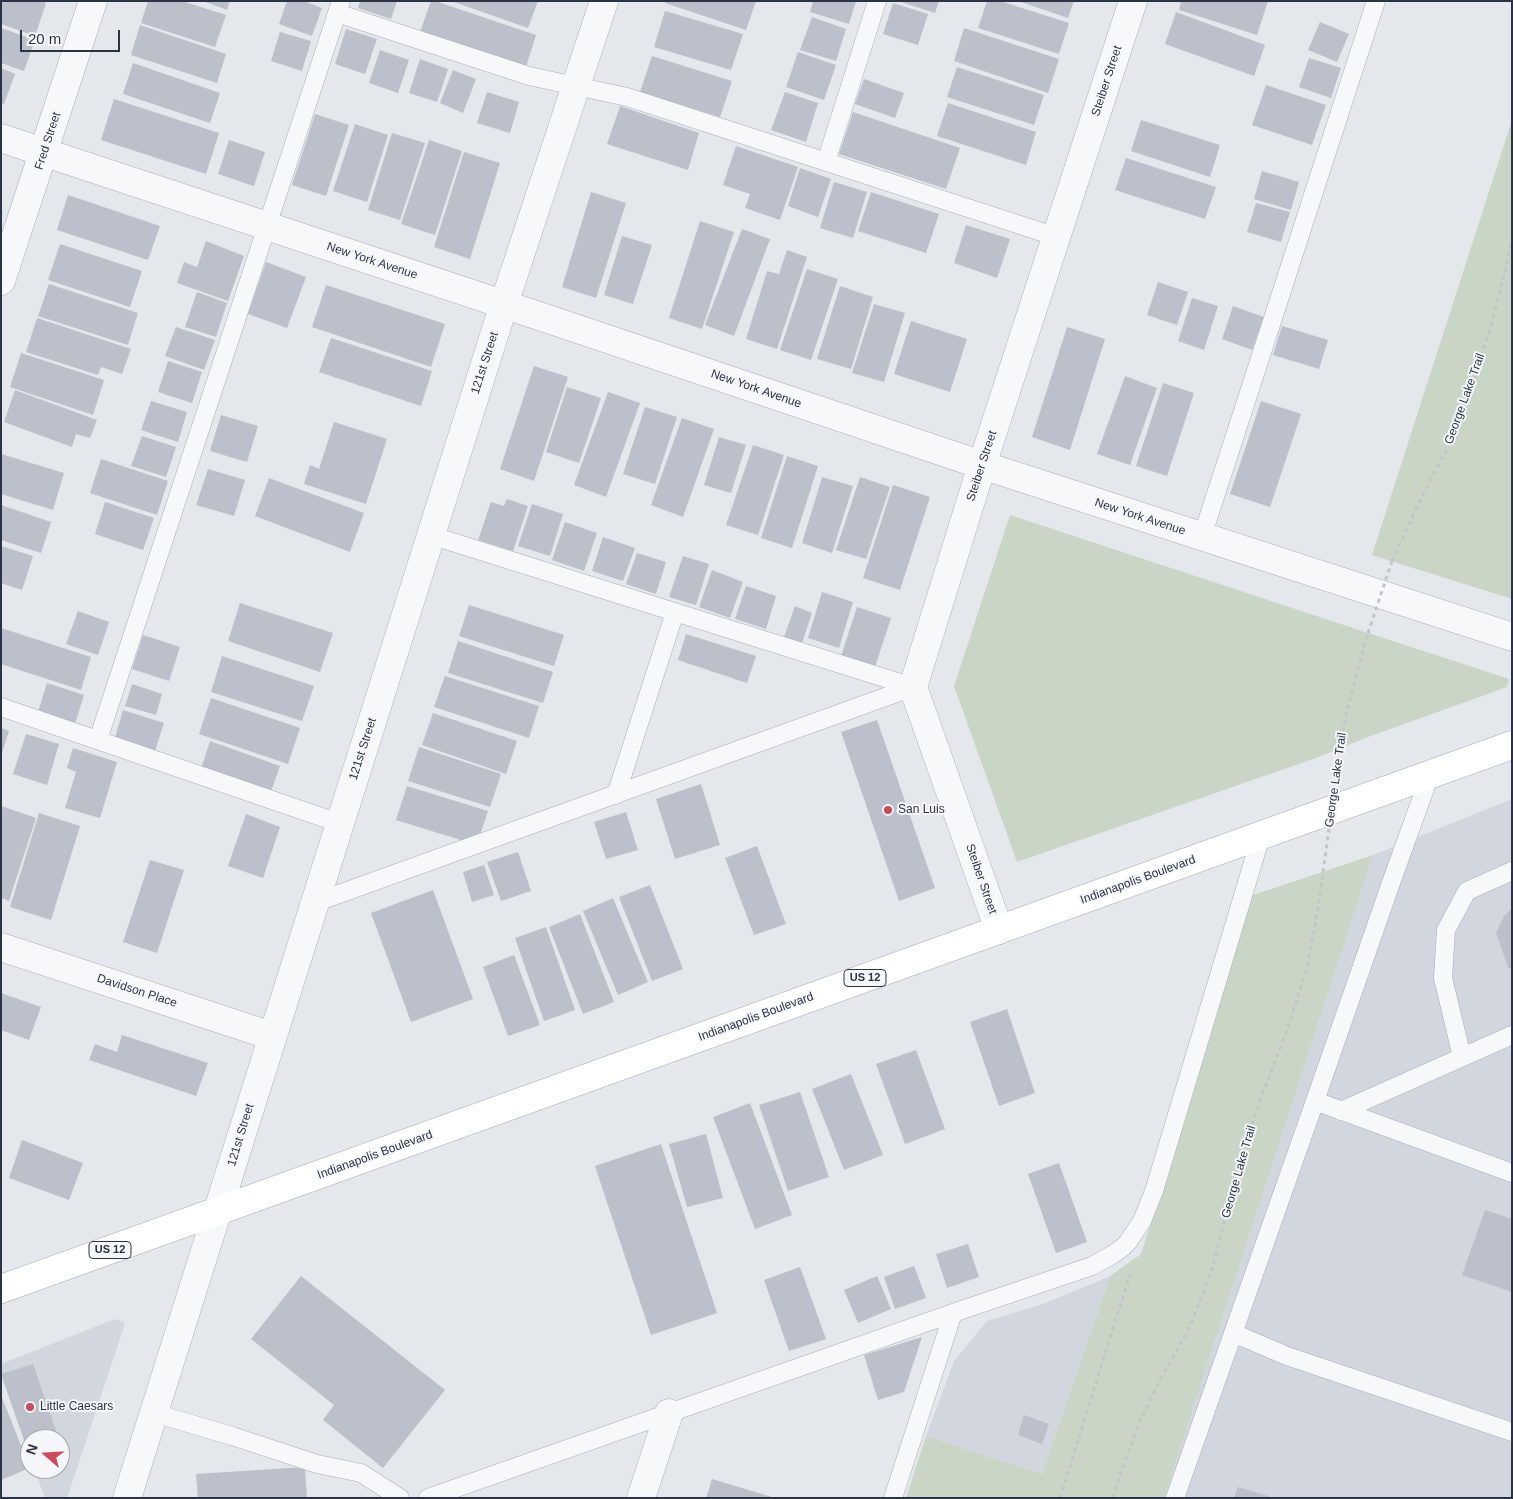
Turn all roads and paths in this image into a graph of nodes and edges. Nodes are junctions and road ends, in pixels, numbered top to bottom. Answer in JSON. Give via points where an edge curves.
{"nodes":[{"id":1,"x":93,"y":1,"type":"edge"},
{"id":2,"x":604,"y":1,"type":"edge"},
{"id":3,"x":877,"y":1,"type":"edge"},
{"id":4,"x":1133,"y":1,"type":"edge"},
{"id":5,"x":1376,"y":1,"type":"edge"},
{"id":6,"x":339,"y":7,"type":"edge"},
{"id":7,"x":576,"y":86,"type":"junction"},
{"id":8,"x":1,"y":138,"type":"edge"},
{"id":9,"x":44,"y":152,"type":"junction"},
{"id":10,"x":826,"y":162,"type":"junction"},
{"id":11,"x":267,"y":226,"type":"junction"},
{"id":12,"x":1057,"y":237,"type":"junction"},
{"id":13,"x":1512,"y":241,"type":"edge"},
{"id":14,"x":1,"y":281,"type":"edge"},
{"id":15,"x":504,"y":304,"type":"junction"},
{"id":16,"x":982,"y":465,"type":"junction"},
{"id":17,"x":430,"y":535,"type":"junction"},
{"id":18,"x":1202,"y":537,"type":"junction"},
{"id":19,"x":675,"y":612,"type":"junction"},
{"id":20,"x":1512,"y":638,"type":"edge"},
{"id":21,"x":913,"y":687,"type":"junction"},
{"id":22,"x":1,"y":707,"type":"edge"},
{"id":23,"x":98,"y":740,"type":"junction"},
{"id":24,"x":1512,"y":745,"type":"edge"},
{"id":25,"x":1430,"y":775,"type":"junction"},
{"id":26,"x":616,"y":795,"type":"junction"},
{"id":27,"x":339,"y":823,"type":"junction"},
{"id":28,"x":1261,"y":836,"type":"junction"},
{"id":29,"x":1512,"y":871,"type":"edge"},
{"id":30,"x":314,"y":903,"type":"junction"},
{"id":31,"x":999,"y":930,"type":"junction"},
{"id":32,"x":1,"y":947,"type":"edge"},
{"id":33,"x":1512,"y":1035,"type":"edge"},
{"id":34,"x":272,"y":1036,"type":"junction"},
{"id":35,"x":1462,"y":1057,"type":"junction"},
{"id":36,"x":1316,"y":1101,"type":"junction"},
{"id":37,"x":1341,"y":1111,"type":"junction"},
{"id":38,"x":1512,"y":1173,"type":"edge"},
{"id":39,"x":218,"y":1211,"type":"junction"},
{"id":40,"x":1123,"y":1247,"type":"junction"},
{"id":41,"x":1,"y":1289,"type":"edge"},
{"id":42,"x":953,"y":1313,"type":"junction"},
{"id":43,"x":1233,"y":1333,"type":"junction"},
{"id":44,"x":154,"y":1413,"type":"junction"},
{"id":45,"x":669,"y":1413,"type":"junction"},
{"id":46,"x":1512,"y":1432,"type":"edge"},
{"id":47,"x":127,"y":1498,"type":"edge"},
{"id":48,"x":400,"y":1498,"type":"edge"},
{"id":49,"x":428,"y":1498,"type":"edge"},
{"id":50,"x":641,"y":1498,"type":"edge"},
{"id":51,"x":892,"y":1498,"type":"edge"},
{"id":52,"x":1060,"y":1498,"type":"edge"},
{"id":53,"x":1114,"y":1498,"type":"edge"},
{"id":54,"x":1175,"y":1498,"type":"edge"}],
"edges":[{"from":1,"to":9,"type":"street","name":"Fred Street"},
{"from":2,"to":7,"type":"street","name":"121st Street"},
{"from":3,"to":10,"type":"lane"},
{"from":4,"to":12,"type":"street","name":"Steiber Street"},
{"from":5,"to":18,"type":"lane"},
{"from":6,"to":7,"type":"lane","via":[[529,76]]},
{"from":6,"to":11,"type":"lane"},
{"from":7,"to":10,"type":"lane","via":[[627,97]]},
{"from":7,"to":15,"type":"street","name":"121st Street"},
{"from":8,"to":9,"type":"street","name":"New York Avenue"},
{"from":9,"to":11,"type":"street","name":"New York Avenue"},
{"from":9,"to":14,"type":"street","name":"Fred Street"},
{"from":10,"to":12,"type":"lane"},
{"from":11,"to":15,"type":"street","name":"New York Avenue"},
{"from":11,"to":23,"type":"lane"},
{"from":12,"to":16,"type":"street","name":"Steiber Street"},
{"from":13,"to":53,"type":"path","name":"George Lake Trail","bridge":true,"via":[[1479,366],[1456,432],[1392,561],[1368,633],[1340,748],[1306,972],[1234,1184],[1212,1269],[1189,1329],[1136,1430]]},
{"from":15,"to":16,"type":"street","name":"New York Avenue"},
{"from":15,"to":17,"type":"street","name":"121st Street"},
{"from":16,"to":18,"type":"street","name":"New York Avenue"},
{"from":16,"to":21,"type":"street","name":"Steiber Street"},
{"from":17,"to":19,"type":"lane"},
{"from":17,"to":27,"type":"street","name":"121st Street"},
{"from":18,"to":20,"type":"street","name":"New York Avenue"},
{"from":19,"to":21,"type":"lane"},
{"from":19,"to":26,"type":"lane"},
{"from":21,"to":26,"type":"lane"},
{"from":21,"to":31,"type":"street","name":"Steiber Street"},
{"from":22,"to":23,"type":"lane"},
{"from":23,"to":27,"type":"lane"},
{"from":24,"to":25,"type":"main road","name":"Indianapolis Boulevard","number":"US 12"},
{"from":25,"to":28,"type":"main road","name":"Indianapolis Boulevard","number":"US 12"},
{"from":25,"to":36,"type":"lane"},
{"from":26,"to":30,"type":"lane"},
{"from":27,"to":30,"type":"street","name":"121st Street"},
{"from":28,"to":31,"type":"main road","name":"Indianapolis Boulevard","number":"US 12"},
{"from":28,"to":40,"type":"lane","via":[[1154,1191],[1142,1221]]},
{"from":29,"to":35,"type":"lane","via":[[1467,891],[1446,930],[1443,978]]},
{"from":30,"to":34,"type":"street","name":"121st Street"},
{"from":31,"to":39,"type":"main road","name":"Indianapolis Boulevard","number":"US 12"},
{"from":32,"to":34,"type":"street","name":"Davidson Place"},
{"from":33,"to":35,"type":"lane"},
{"from":34,"to":39,"type":"street","name":"121st Street"},
{"from":35,"to":37,"type":"lane"},
{"from":36,"to":37,"type":"lane"},
{"from":36,"to":43,"type":"lane"},
{"from":37,"to":38,"type":"lane"},
{"from":39,"to":41,"type":"main road","name":"Indianapolis Boulevard","number":"US 12"},
{"from":39,"to":44,"type":"street","name":"121st Street"},
{"from":40,"to":42,"type":"lane","via":[[1092,1266]]},
{"from":40,"to":52,"type":"path","via":[[1132,1270]]},
{"from":42,"to":45,"type":"lane"},
{"from":42,"to":51,"type":"lane"},
{"from":43,"to":46,"type":"lane","via":[[1287,1356]]},
{"from":43,"to":54,"type":"lane"},
{"from":44,"to":47,"type":"street","name":"121st Street"},
{"from":44,"to":48,"type":"lane","via":[[317,1464],[361,1473]]},
{"from":45,"to":49,"type":"lane"},
{"from":45,"to":50,"type":"street"}]}
